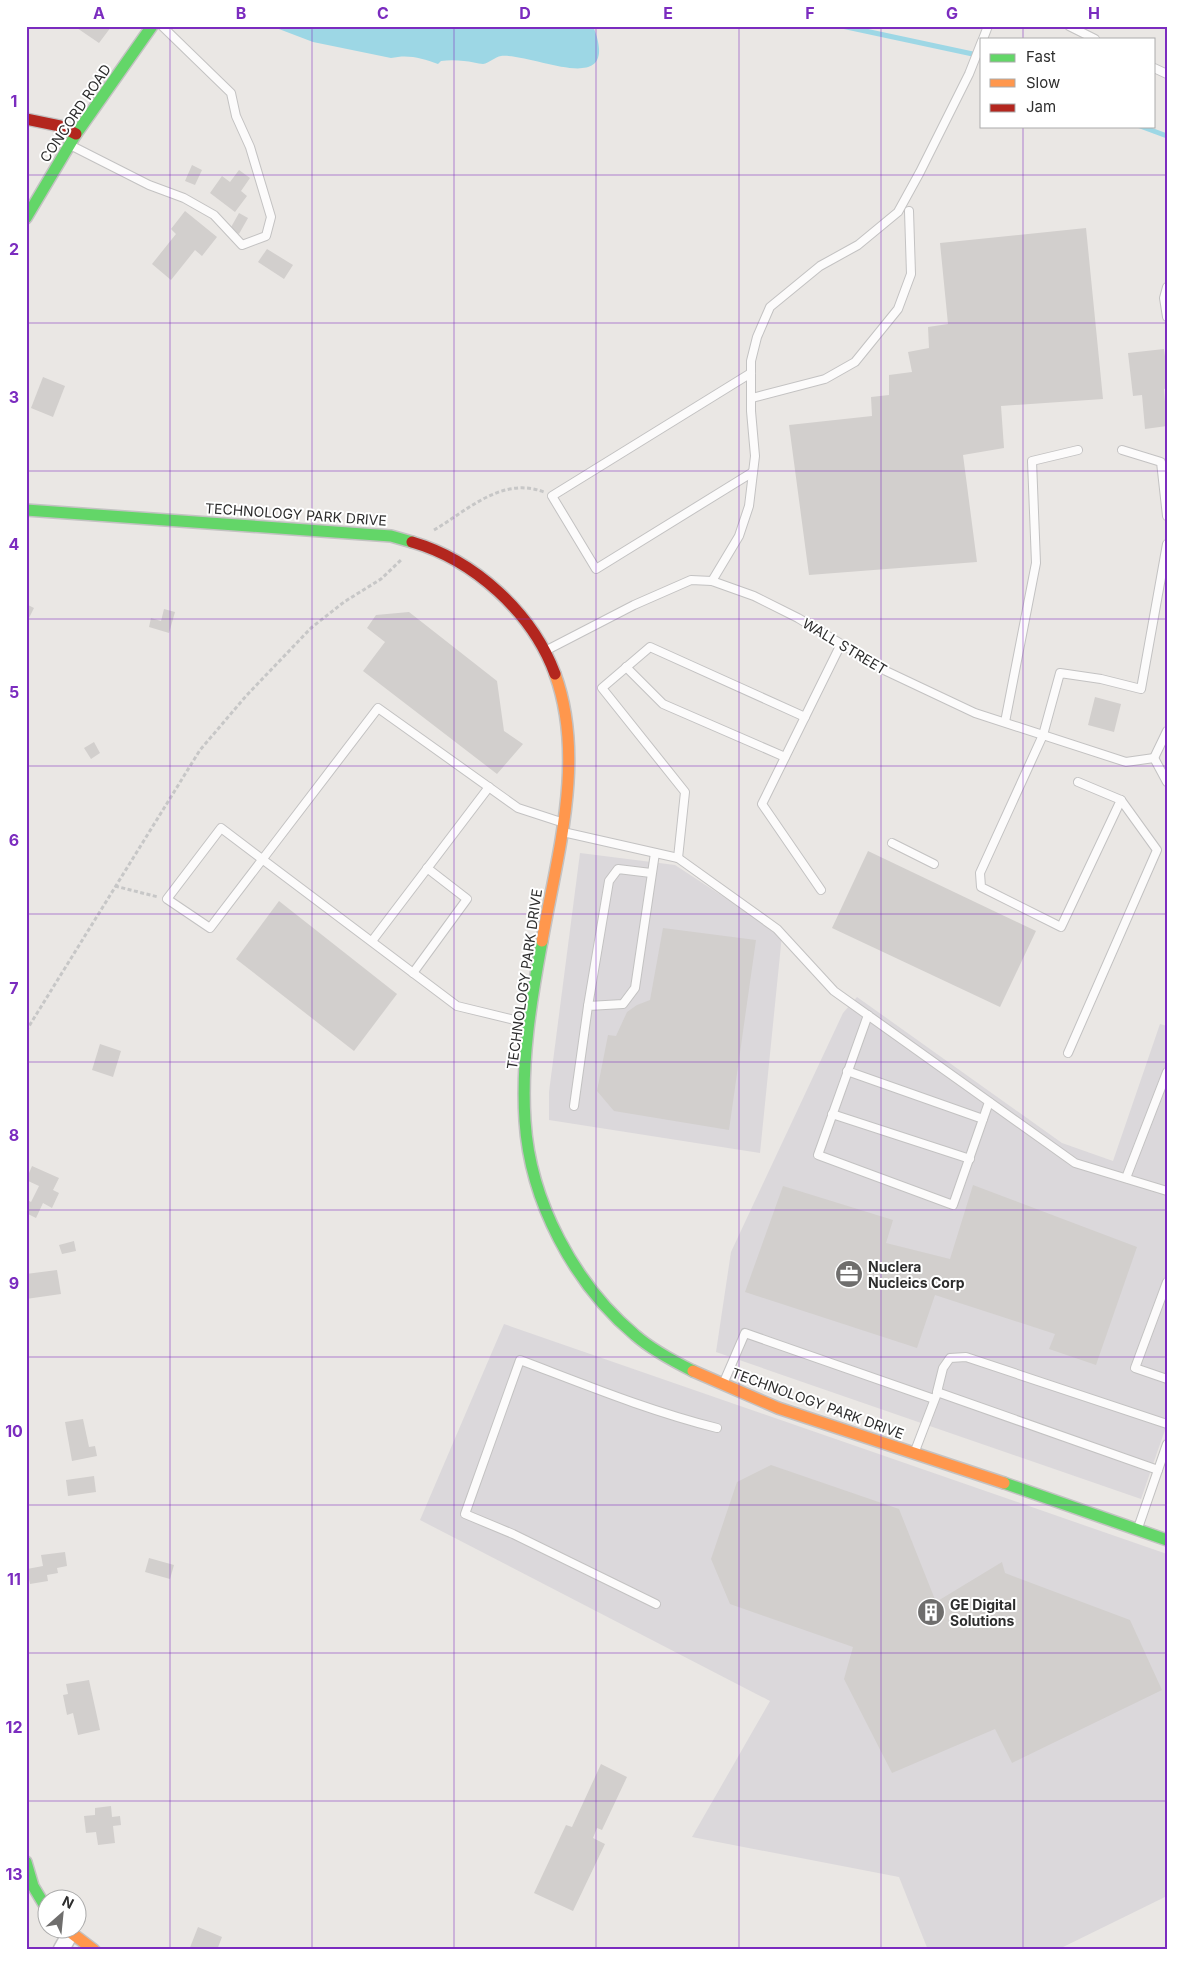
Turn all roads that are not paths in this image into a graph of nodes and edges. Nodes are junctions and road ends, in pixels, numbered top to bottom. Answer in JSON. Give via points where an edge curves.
{"nodes":[{"id":1,"x":152,"y":26,"type":"edge"},
{"id":2,"x":162,"y":26,"type":"edge"},
{"id":3,"x":988,"y":26,"type":"edge"},
{"id":4,"x":1069,"y":26,"type":"edge"},
{"id":5,"x":983,"y":38,"type":"edge"},
{"id":6,"x":1093,"y":38,"type":"edge"},
{"id":7,"x":980,"y":45,"type":"edge"},
{"id":8,"x":26,"y":119,"type":"edge"},
{"id":9,"x":76,"y":134,"type":"junction"},
{"id":10,"x":70,"y":145,"type":"junction"},
{"id":11,"x":909,"y":211,"type":"dead end"},
{"id":12,"x":26,"y":218,"type":"edge"},
{"id":13,"x":1167,"y":287,"type":"edge"},
{"id":14,"x":1167,"y":317,"type":"edge"},
{"id":15,"x":751,"y":373,"type":"junction"},
{"id":16,"x":752,"y":398,"type":"junction"},
{"id":17,"x":1078,"y":450,"type":"dead end"},
{"id":18,"x":1122,"y":450,"type":"dead end"},
{"id":19,"x":753,"y":472,"type":"junction"},
{"id":20,"x":26,"y":510,"type":"edge"},
{"id":21,"x":1167,"y":516,"type":"edge"},
{"id":22,"x":1167,"y":544,"type":"edge"},
{"id":23,"x":712,"y":581,"type":"junction"},
{"id":24,"x":841,"y":644,"type":"junction"},
{"id":25,"x":543,"y":652,"type":"junction"},
{"id":26,"x":626,"y":667,"type":"junction"},
{"id":27,"x":805,"y":717,"type":"junction"},
{"id":28,"x":1005,"y":722,"type":"junction"},
{"id":29,"x":1167,"y":731,"type":"edge"},
{"id":30,"x":1043,"y":735,"type":"junction"},
{"id":31,"x":785,"y":757,"type":"junction"},
{"id":32,"x":1154,"y":758,"type":"junction"},
{"id":33,"x":1078,"y":782,"type":"dead end"},
{"id":34,"x":1167,"y":782,"type":"edge"},
{"id":35,"x":489,"y":787,"type":"junction"},
{"id":36,"x":1121,"y":800,"type":"junction"},
{"id":37,"x":563,"y":827,"type":"junction"},
{"id":38,"x":892,"y":843,"type":"dead end"},
{"id":39,"x":655,"y":853,"type":"junction"},
{"id":40,"x":678,"y":858,"type":"junction"},
{"id":41,"x":262,"y":859,"type":"junction"},
{"id":42,"x":934,"y":864,"type":"dead end"},
{"id":43,"x":427,"y":868,"type":"junction"},
{"id":44,"x":652,"y":874,"type":"junction"},
{"id":45,"x":821,"y":890,"type":"dead end"},
{"id":46,"x":372,"y":941,"type":"junction"},
{"id":47,"x":413,"y":973,"type":"junction"},
{"id":48,"x":588,"y":1006,"type":"junction"},
{"id":49,"x":868,"y":1015,"type":"junction"},
{"id":50,"x":530,"y":1024,"type":"junction"},
{"id":51,"x":1068,"y":1053,"type":"dead end"},
{"id":52,"x":848,"y":1072,"type":"junction"},
{"id":53,"x":1167,"y":1072,"type":"edge"},
{"id":54,"x":989,"y":1102,"type":"junction"},
{"id":55,"x":574,"y":1106,"type":"dead end"},
{"id":56,"x":832,"y":1114,"type":"junction"},
{"id":57,"x":983,"y":1119,"type":"junction"},
{"id":58,"x":970,"y":1158,"type":"junction"},
{"id":59,"x":1126,"y":1178,"type":"junction"},
{"id":60,"x":1167,"y":1191,"type":"edge"},
{"id":61,"x":1167,"y":1282,"type":"edge"},
{"id":62,"x":1167,"y":1379,"type":"edge"},
{"id":63,"x":723,"y":1385,"type":"junction"},
{"id":64,"x":936,"y":1395,"type":"junction"},
{"id":65,"x":1167,"y":1424,"type":"edge"},
{"id":66,"x":717,"y":1428,"type":"dead end"},
{"id":67,"x":1167,"y":1444,"type":"edge"},
{"id":68,"x":914,"y":1453,"type":"junction"},
{"id":69,"x":1158,"y":1470,"type":"junction"},
{"id":70,"x":1138,"y":1529,"type":"junction"},
{"id":71,"x":1167,"y":1540,"type":"edge"},
{"id":72,"x":656,"y":1604,"type":"dead end"},
{"id":73,"x":26,"y":1862,"type":"edge"},
{"id":74,"x":38,"y":1894,"type":"edge"},
{"id":75,"x":65,"y":1938,"type":"edge"},
{"id":76,"x":77,"y":1938,"type":"edge"},
{"id":77,"x":61,"y":1950,"type":"edge"},
{"id":78,"x":94,"y":1950,"type":"edge"}],
"edges":[{"from":1,"to":9,"type":"street","name":"CONCORD ROAD"},
{"from":2,"to":10,"type":"lane","via":[[230,92],[270,217],[266,236],[242,245],[214,215]]},
{"from":3,"to":5,"type":"lane"},
{"from":4,"to":6,"type":"lane"},
{"from":7,"to":15,"type":"lane","via":[[898,212],[858,245],[820,266],[770,307],[757,338]]},
{"from":8,"to":9,"type":"street","via":[[60,126]]},
{"from":9,"to":10,"type":"street","name":"CONCORD ROAD"},
{"from":10,"to":12,"type":"street","name":"CONCORD ROAD"},
{"from":11,"to":16,"type":"lane","via":[[911,274],[898,309],[855,362],[825,379]]},
{"from":13,"to":14,"type":"lane","via":[[1164,298]]},
{"from":15,"to":16,"type":"lane"},
{"from":15,"to":19,"type":"lane","via":[[552,496],[596,569]]},
{"from":16,"to":19,"type":"lane"},
{"from":17,"to":28,"type":"lane","via":[[1032,461],[1036,563]]},
{"from":18,"to":21,"type":"lane","via":[[1162,462]]},
{"from":19,"to":23,"type":"lane","via":[[749,506],[739,536]]},
{"from":20,"to":25,"type":"street","name":"TECHNOLOGY PARK DRIVE","via":[[381,536],[418,544],[445,553],[496,588],[528,626]]},
{"from":22,"to":30,"type":"lane","via":[[1141,689],[1060,673]]},
{"from":23,"to":24,"type":"lane","name":"WALL STREET","via":[[754,596]]},
{"from":23,"to":25,"type":"lane","name":"WALL STREET","via":[[691,580]]},
{"from":24,"to":27,"type":"lane"},
{"from":24,"to":28,"type":"lane","name":"WALL STREET","via":[[886,671],[975,713]]},
{"from":25,"to":37,"type":"street","name":"TECHNOLOGY PARK DRIVE","via":[[559,685],[567,718]]},
{"from":26,"to":27,"type":"lane","via":[[650,647]]},
{"from":26,"to":31,"type":"lane","via":[[663,704]]},
{"from":26,"to":40,"type":"lane","via":[[602,688],[685,792]]},
{"from":27,"to":31,"type":"lane"},
{"from":28,"to":30,"type":"lane","name":"WALL STREET"},
{"from":29,"to":32,"type":"lane"},
{"from":30,"to":32,"type":"lane","name":"WALL STREET","via":[[1126,762]]},
{"from":30,"to":36,"type":"lane","via":[[980,873],[981,887],[1061,927]]},
{"from":31,"to":45,"type":"lane","via":[[762,804]]},
{"from":32,"to":34,"type":"lane"},
{"from":33,"to":36,"type":"lane"},
{"from":35,"to":37,"type":"lane","via":[[518,808]]},
{"from":35,"to":41,"type":"lane","via":[[378,708]]},
{"from":35,"to":43,"type":"lane"},
{"from":36,"to":51,"type":"lane","via":[[1157,850]]},
{"from":37,"to":39,"type":"lane"},
{"from":37,"to":50,"type":"street","name":"TECHNOLOGY PARK DRIVE"},
{"from":38,"to":42,"type":"lane"},
{"from":39,"to":40,"type":"lane"},
{"from":39,"to":44,"type":"lane"},
{"from":40,"to":49,"type":"lane","via":[[776,929],[834,991]]},
{"from":41,"to":41,"type":"lane","via":[[210,928],[167,898],[222,828]]},
{"from":41,"to":46,"type":"lane"},
{"from":43,"to":46,"type":"lane"},
{"from":43,"to":47,"type":"lane","via":[[467,900]]},
{"from":44,"to":48,"type":"lane","via":[[635,988],[624,1004]]},
{"from":44,"to":48,"type":"lane","via":[[618,869],[608,881]]},
{"from":46,"to":47,"type":"lane"},
{"from":47,"to":50,"type":"lane","via":[[457,1006]]},
{"from":48,"to":55,"type":"lane"},
{"from":49,"to":52,"type":"lane"},
{"from":49,"to":54,"type":"lane"},
{"from":50,"to":63,"type":"street","name":"TECHNOLOGY PARK DRIVE","via":[[524,1087],[525,1126],[533,1170],[550,1219],[578,1270],[608,1310],[656,1350]]},
{"from":52,"to":56,"type":"lane"},
{"from":52,"to":57,"type":"lane"},
{"from":53,"to":59,"type":"lane"},
{"from":54,"to":57,"type":"lane"},
{"from":54,"to":59,"type":"lane","via":[[1075,1163]]},
{"from":56,"to":58,"type":"lane"},
{"from":56,"to":58,"type":"lane","via":[[818,1155],[953,1205]]},
{"from":57,"to":58,"type":"lane"},
{"from":59,"to":60,"type":"lane"},
{"from":61,"to":62,"type":"lane","via":[[1135,1368]]},
{"from":63,"to":64,"type":"lane","via":[[745,1333]]},
{"from":63,"to":68,"type":"street","name":"TECHNOLOGY PARK DRIVE"},
{"from":64,"to":65,"type":"lane","via":[[943,1368],[950,1358],[966,1357]]},
{"from":64,"to":68,"type":"lane"},
{"from":64,"to":69,"type":"lane"},
{"from":66,"to":72,"type":"lane","via":[[622,1400],[520,1360],[465,1514]]},
{"from":67,"to":69,"type":"lane"},
{"from":68,"to":70,"type":"street","name":"TECHNOLOGY PARK DRIVE"},
{"from":69,"to":70,"type":"lane"},
{"from":70,"to":71,"type":"street","name":"TECHNOLOGY PARK DRIVE"},
{"from":73,"to":74,"type":"street"},
{"from":75,"to":77,"type":"street"},
{"from":76,"to":78,"type":"street"}]}
